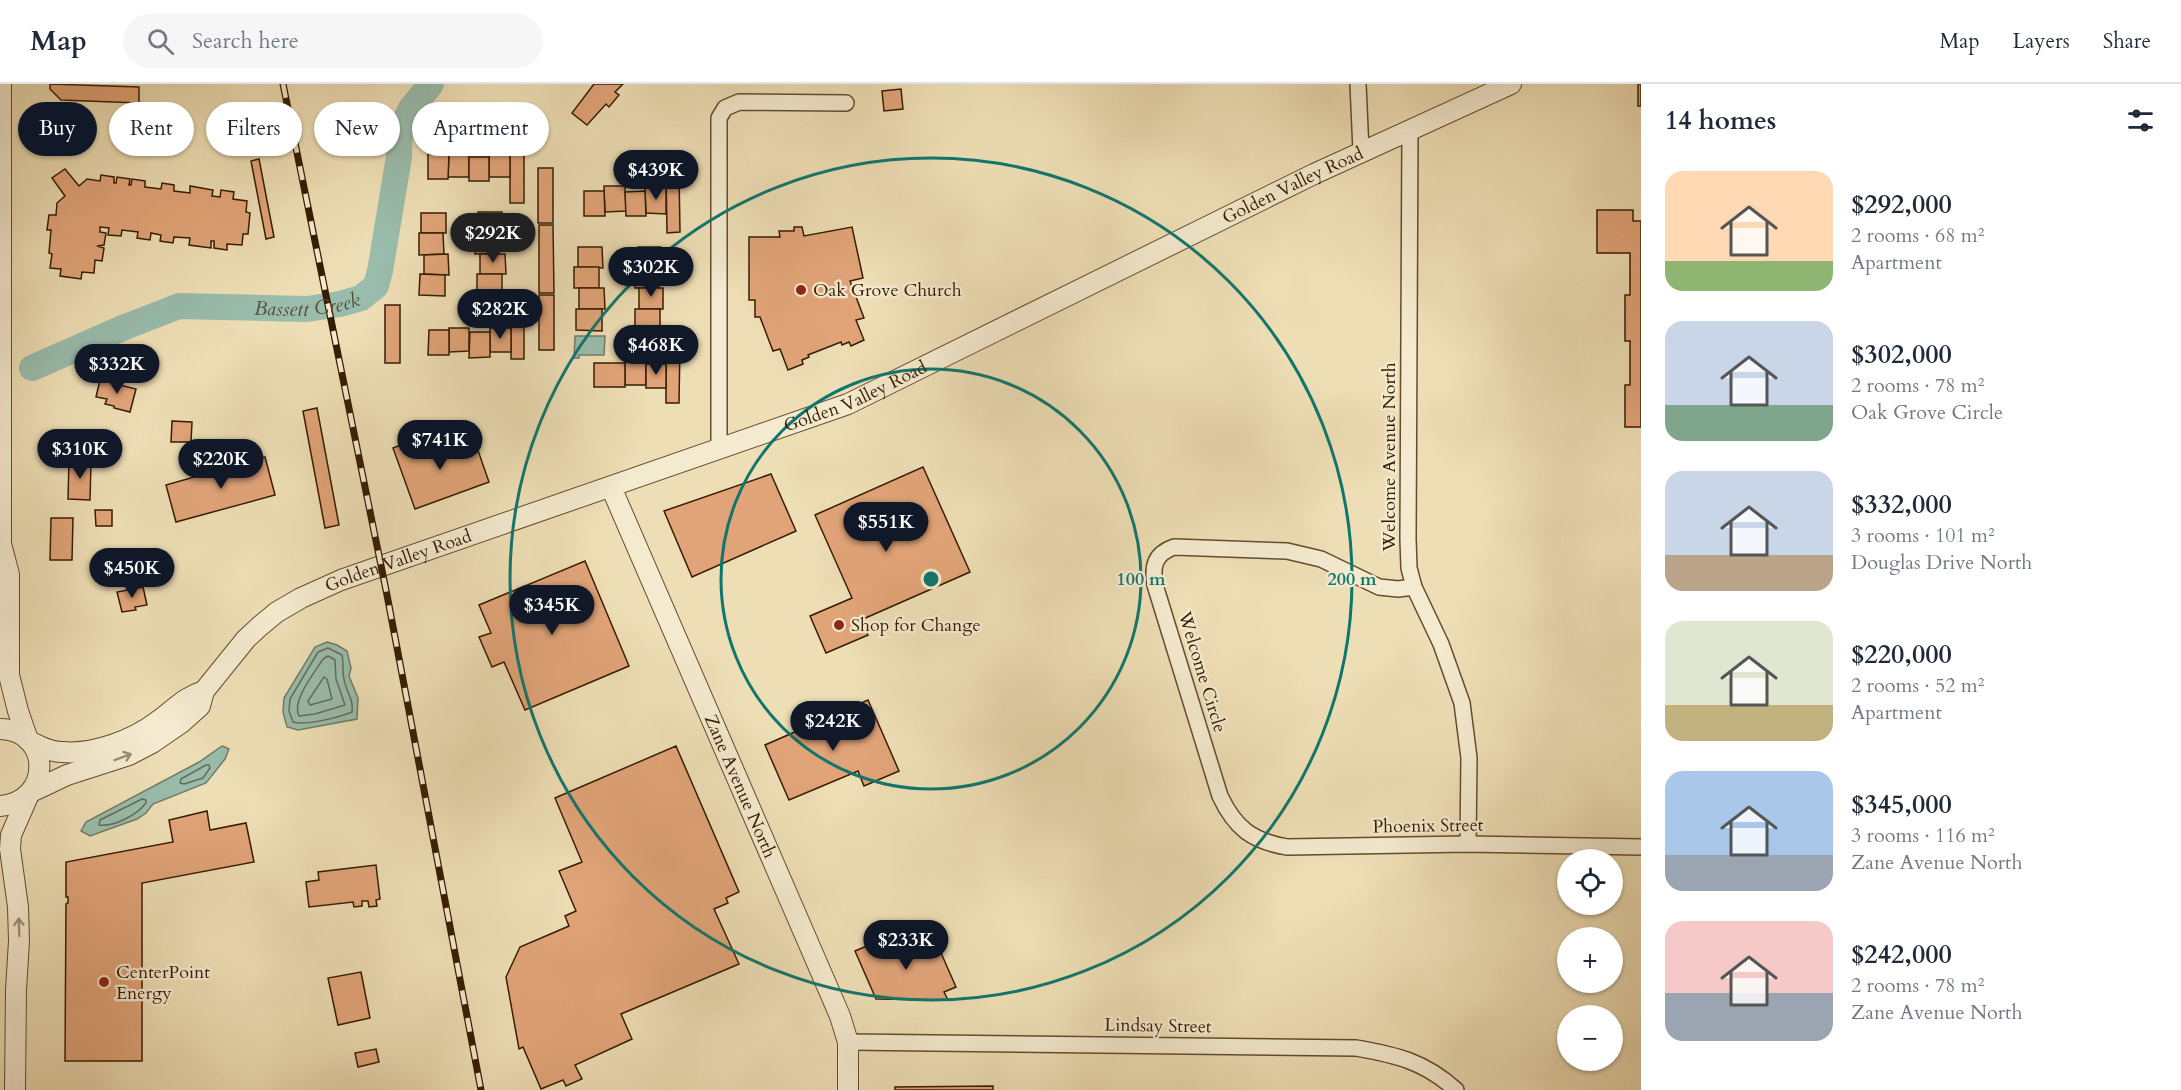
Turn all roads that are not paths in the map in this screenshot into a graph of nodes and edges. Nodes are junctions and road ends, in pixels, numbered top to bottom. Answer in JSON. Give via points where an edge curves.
{"nodes":[{"id":1,"x":1,"y":84,"type":"edge"},
{"id":2,"x":1358,"y":84,"type":"edge"},
{"id":3,"x":1511,"y":84,"type":"edge"},
{"id":4,"x":846,"y":103,"type":"dead end"},
{"id":5,"x":0,"y":119,"type":"edge"},
{"id":6,"x":1410,"y":130,"type":"junction"},
{"id":7,"x":1361,"y":151,"type":"junction"},
{"id":8,"x":719,"y":449,"type":"junction"},
{"id":9,"x":611,"y":487,"type":"junction"},
{"id":10,"x":0,"y":546,"type":"edge"},
{"id":11,"x":1414,"y":587,"type":"junction"},
{"id":12,"x":204,"y":691,"type":"junction"},
{"id":13,"x":0,"y":729,"type":"edge"},
{"id":14,"x":30,"y":741,"type":"junction"},
{"id":15,"x":30,"y":793,"type":"junction"},
{"id":16,"x":0,"y":806,"type":"edge"},
{"id":17,"x":1227,"y":812,"type":"joint"},
{"id":18,"x":1468,"y":844,"type":"junction"},
{"id":19,"x":1641,"y":847,"type":"edge"},
{"id":20,"x":848,"y":1042,"type":"junction"},
{"id":21,"x":15,"y":1090,"type":"edge"},
{"id":22,"x":848,"y":1090,"type":"edge"},
{"id":23,"x":1456,"y":1090,"type":"edge"}],
"edges":[{"from":1,"to":5,"type":"street"},
{"from":2,"to":7,"type":"street"},
{"from":3,"to":6,"type":"street","name":"Golden Valley Road"},
{"from":4,"to":8,"type":"street","via":[[738,102],[725,108],[719,118]]},
{"from":5,"to":10,"type":"street"},
{"from":6,"to":7,"type":"street","name":"Golden Valley Road"},
{"from":6,"to":11,"type":"street","name":"Welcome Avenue North","via":[[1408,539]]},
{"from":7,"to":8,"type":"street","name":"Golden Valley Road","via":[[848,404]]},
{"from":8,"to":9,"type":"street","name":"Golden Valley Road"},
{"from":9,"to":12,"type":"street","name":"Golden Valley Road","via":[[341,580],[301,598],[277,612],[246,639]]},
{"from":9,"to":20,"type":"street","name":"Zane Avenue North"},
{"from":10,"to":14,"type":"street","via":[[9,574],[9,675]]},
{"from":11,"to":17,"type":"street","name":"Welcome Circle","via":[[1379,587],[1322,559],[1287,551],[1173,547],[1157,558],[1153,570],[1155,585]]},
{"from":11,"to":18,"type":"street","name":"Welcome Avenue North","via":[[1442,644],[1462,703],[1469,758]]},
{"from":12,"to":14,"type":"street","name":"Golden Valley Road","via":[[189,695],[156,724],[100,748],[64,753]]},
{"from":15,"to":12,"type":"street","name":"Golden Valley Road","one_way":true,"via":[[152,743],[200,706]]},
{"from":13,"to":14,"type":"street","name":"Golden Valley Road","via":[[19,733]]},
{"from":14,"to":15,"type":"street","via":[[38,755],[40,771]]},
{"from":15,"to":16,"type":"street","name":"Golden Valley Road"},
{"from":21,"to":15,"type":"street","one_way":true,"via":[[19,941],[10,849],[13,829]]},
{"from":17,"to":18,"type":"street","name":"Phoenix Street","via":[[1253,837],[1287,848]]},
{"from":18,"to":19,"type":"street","name":"Phoenix Street"},
{"from":20,"to":22,"type":"street","name":"Zane Avenue North"},
{"from":20,"to":23,"type":"street","name":"Lindsay Street","via":[[1356,1048],[1414,1061]]}]}
